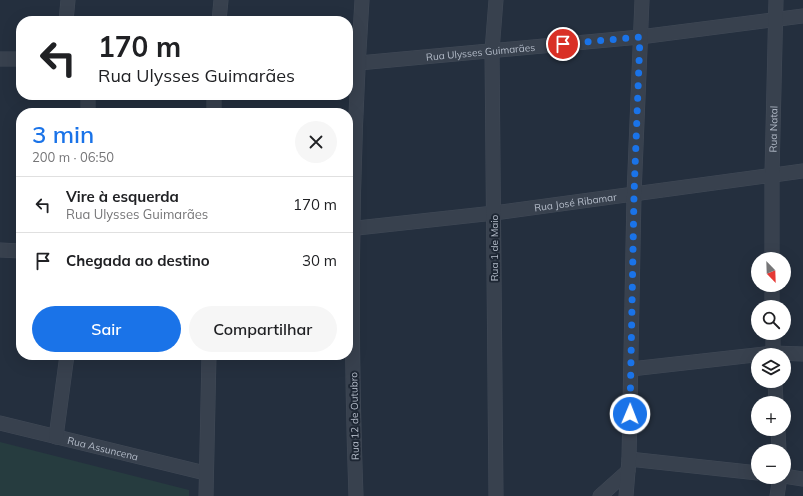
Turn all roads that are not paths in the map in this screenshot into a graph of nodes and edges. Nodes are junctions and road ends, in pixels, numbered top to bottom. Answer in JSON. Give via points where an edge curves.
{"nodes":[{"id":1,"x":68,"y":0,"type":"edge"},
{"id":2,"x":221,"y":0,"type":"edge"},
{"id":3,"x":362,"y":0,"type":"edge"},
{"id":4,"x":496,"y":0,"type":"edge"},
{"id":5,"x":642,"y":0,"type":"edge"},
{"id":6,"x":776,"y":0,"type":"edge"},
{"id":7,"x":66,"y":16,"type":"edge"},
{"id":8,"x":219,"y":16,"type":"edge"},
{"id":9,"x":803,"y":16,"type":"edge"},
{"id":10,"x":777,"y":18,"type":"junction"},
{"id":11,"x":640,"y":37,"type":"junction"},
{"id":12,"x":492,"y":51,"type":"junction"},
{"id":13,"x":0,"y":59,"type":"edge"},
{"id":14,"x":16,"y":59,"type":"edge"},
{"id":15,"x":353,"y":64,"type":"edge"},
{"id":16,"x":803,"y":171,"type":"edge"},
{"id":17,"x":772,"y":174,"type":"junction"},
{"id":18,"x":634,"y":195,"type":"junction"},
{"id":19,"x":494,"y":213,"type":"junction"},
{"id":20,"x":353,"y":229,"type":"edge"},
{"id":21,"x":0,"y":250,"type":"edge"},
{"id":22,"x":16,"y":250,"type":"edge"},
{"id":23,"x":772,"y":252,"type":"edge"},
{"id":24,"x":791,"y":354,"type":"edge"},
{"id":25,"x":803,"y":354,"type":"edge"},
{"id":26,"x":751,"y":356,"type":"edge"},
{"id":27,"x":66,"y":360,"type":"edge"},
{"id":28,"x":209,"y":360,"type":"edge"},
{"id":29,"x":352,"y":360,"type":"edge"},
{"id":30,"x":631,"y":369,"type":"junction"},
{"id":31,"x":0,"y":423,"type":"edge"},
{"id":32,"x":56,"y":437,"type":"junction"},
{"id":33,"x":629,"y":465,"type":"junction"},
{"id":34,"x":205,"y":473,"type":"junction"},
{"id":35,"x":751,"y":473,"type":"edge"},
{"id":36,"x":791,"y":477,"type":"edge"},
{"id":37,"x":803,"y":479,"type":"edge"},
{"id":38,"x":779,"y":484,"type":"edge"},
{"id":39,"x":206,"y":496,"type":"edge"},
{"id":40,"x":356,"y":496,"type":"edge"},
{"id":41,"x":496,"y":496,"type":"edge"},
{"id":42,"x":600,"y":496,"type":"edge"},
{"id":43,"x":626,"y":496,"type":"edge"},
{"id":44,"x":777,"y":496,"type":"edge"}],
"edges":[{"from":1,"to":7,"type":"street"},
{"from":2,"to":8,"type":"street"},
{"from":3,"to":15,"type":"street","name":"Rua 12 de Outubro"},
{"from":4,"to":12,"type":"street","name":"Rua 1 de Maio"},
{"from":5,"to":11,"type":"street"},
{"from":6,"to":10,"type":"street","name":"Rua Natal"},
{"from":9,"to":10,"type":"street","name":"Rua Ulysses Guimarães"},
{"from":10,"to":11,"type":"street","name":"Rua Ulysses Guimarães"},
{"from":10,"to":17,"type":"street","name":"Rua Natal"},
{"from":11,"to":12,"type":"street","name":"Rua Ulysses Guimarães"},
{"from":11,"to":18,"type":"street"},
{"from":12,"to":15,"type":"street","name":"Rua Ulysses Guimarães"},
{"from":12,"to":19,"type":"street","name":"Rua 1 de Maio"},
{"from":13,"to":14,"type":"street"},
{"from":16,"to":17,"type":"street","name":"Rua José Ribamar"},
{"from":17,"to":18,"type":"street","name":"Rua José Ribamar"},
{"from":17,"to":23,"type":"street","name":"Rua Natal"},
{"from":18,"to":19,"type":"street","name":"Rua José Ribamar"},
{"from":18,"to":30,"type":"street"},
{"from":19,"to":20,"type":"street","name":"Rua José Ribamar"},
{"from":19,"to":41,"type":"street","name":"Rua 1 de Maio"},
{"from":21,"to":22,"type":"street"},
{"from":24,"to":25,"type":"street"},
{"from":26,"to":30,"type":"street"},
{"from":27,"to":32,"type":"street"},
{"from":28,"to":34,"type":"street"},
{"from":29,"to":40,"type":"street","name":"Rua 12 de Outubro"},
{"from":30,"to":33,"type":"street"},
{"from":31,"to":32,"type":"street","name":"Rua Assuncena"},
{"from":32,"to":34,"type":"street","name":"Rua Assuncena"},
{"from":33,"to":35,"type":"street"},
{"from":33,"to":42,"type":"street"},
{"from":33,"to":43,"type":"street"},
{"from":34,"to":39,"type":"street"},
{"from":36,"to":37,"type":"street"},
{"from":38,"to":44,"type":"street"}]}
